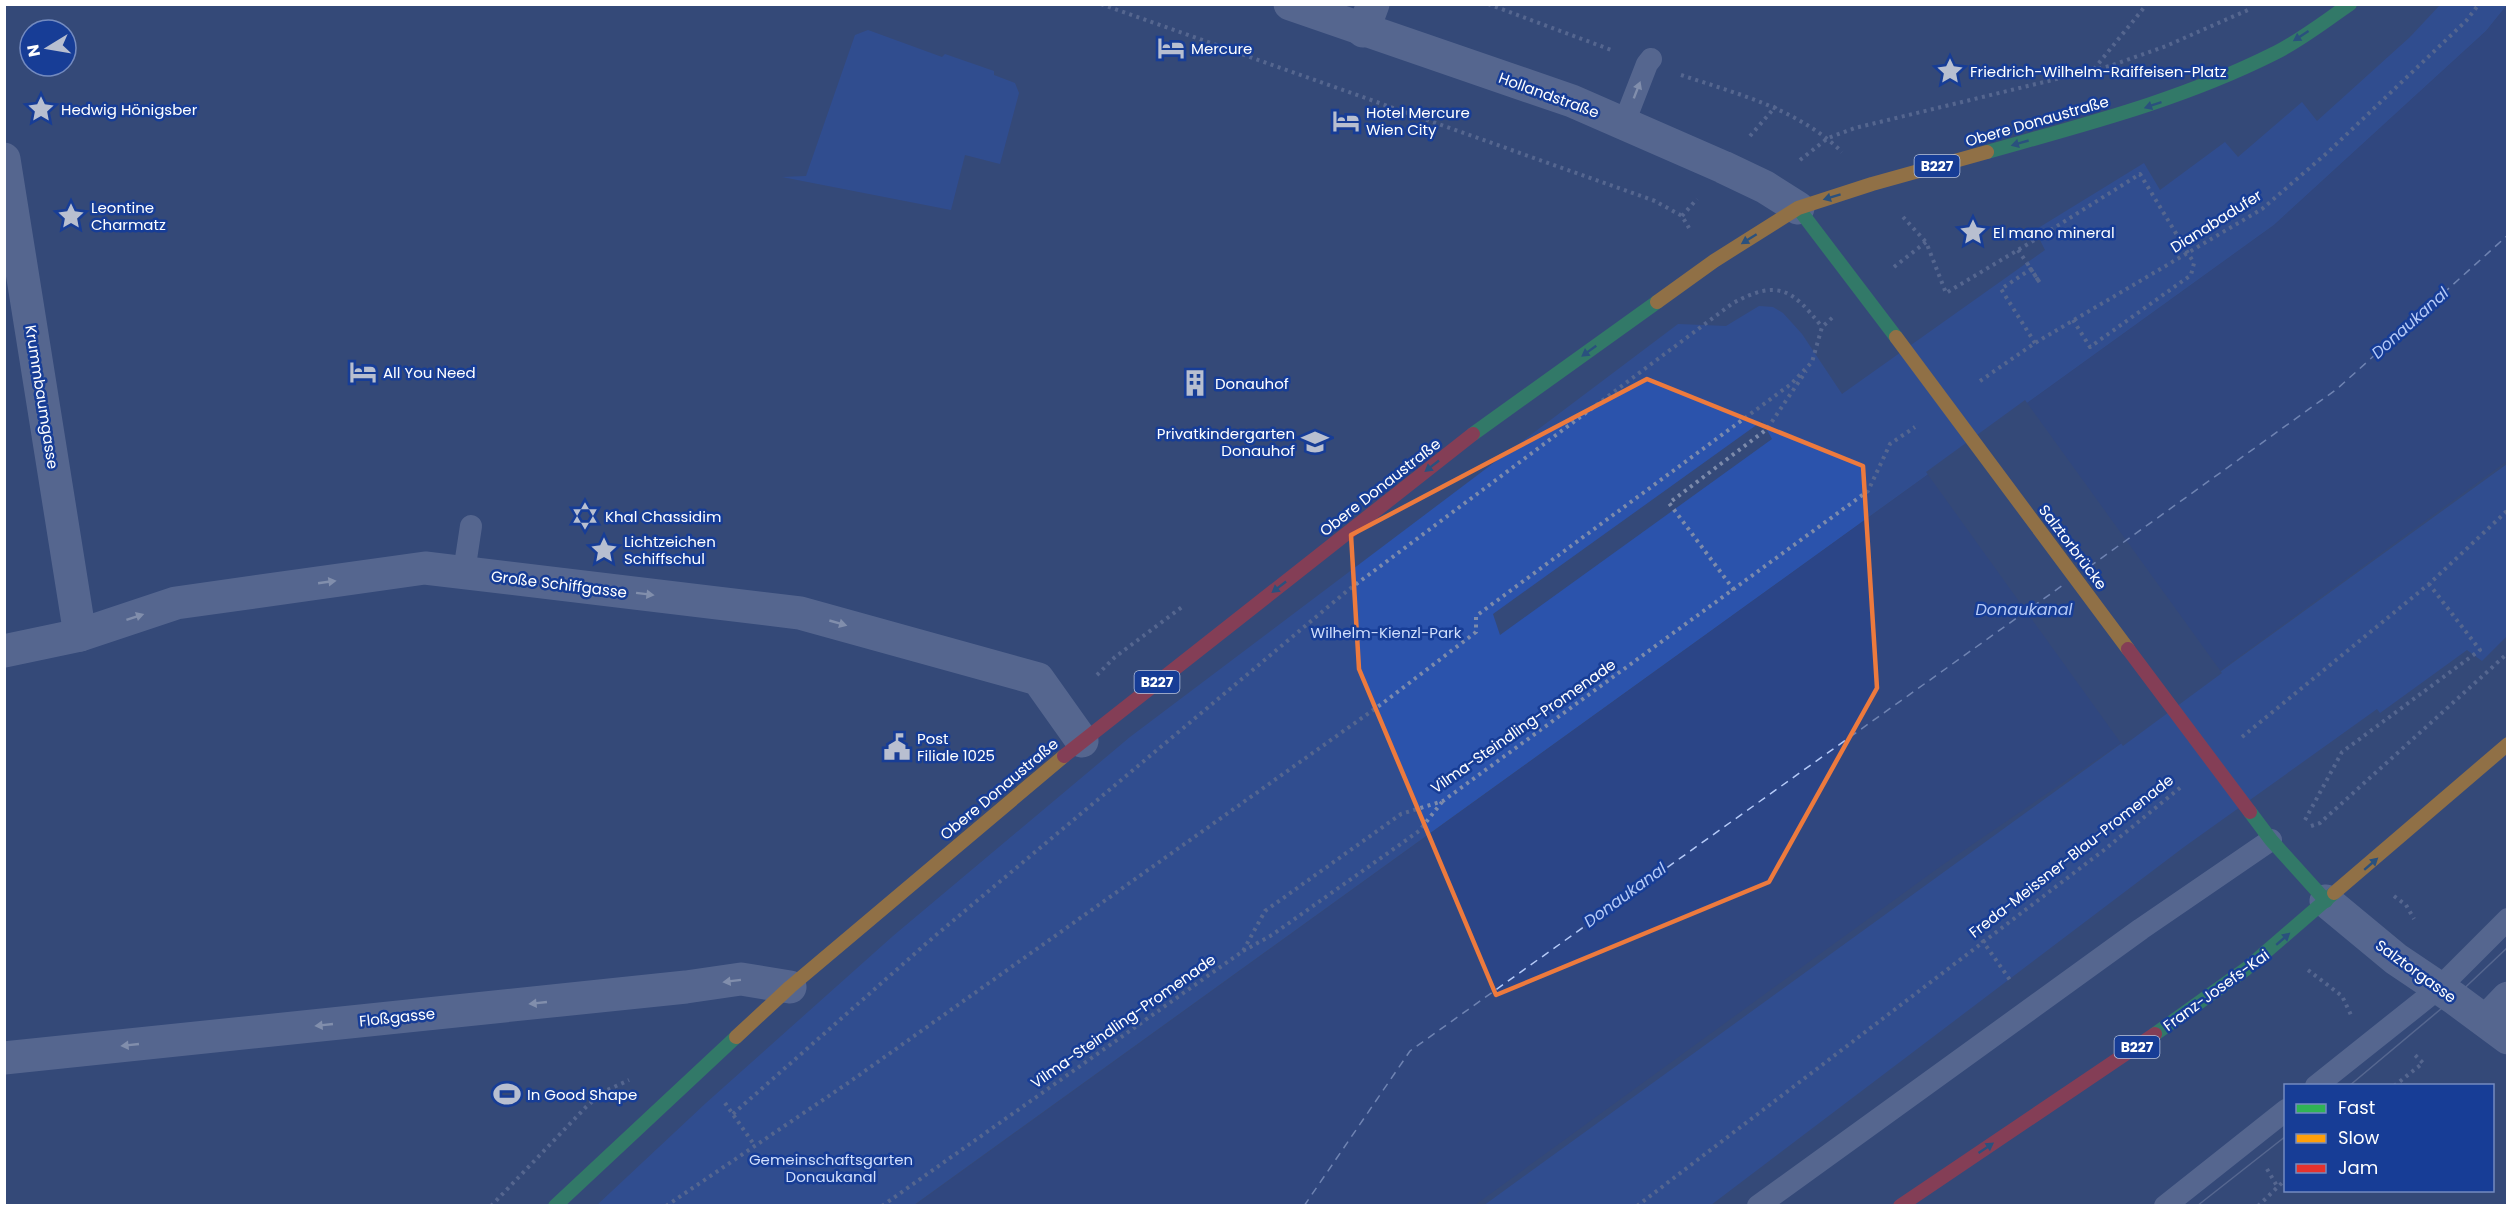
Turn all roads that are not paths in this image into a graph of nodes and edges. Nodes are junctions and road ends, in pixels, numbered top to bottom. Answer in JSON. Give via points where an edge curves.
{"nodes":[{"id":1,"x":1290,"y":4,"type":"edge"},
{"id":2,"x":2350,"y":4,"type":"edge"},
{"id":3,"x":1368,"y":18,"type":"edge"},
{"id":4,"x":1649,"y":61,"type":"road end"},
{"id":5,"x":1624,"y":123,"type":"junction"},
{"id":6,"x":4,"y":159,"type":"edge"},
{"id":7,"x":1798,"y":208,"type":"junction"},
{"id":8,"x":17,"y":319,"type":"edge"},
{"id":9,"x":471,"y":526,"type":"dead end"},
{"id":10,"x":464,"y":572,"type":"junction"},
{"id":11,"x":80,"y":635,"type":"junction"},
{"id":12,"x":4,"y":651,"type":"edge"},
{"id":13,"x":1082,"y":741,"type":"junction"},
{"id":14,"x":2508,"y":744,"type":"edge"},
{"id":15,"x":2271,"y":840,"type":"junction"},
{"id":16,"x":2326,"y":902,"type":"junction"},
{"id":17,"x":2508,"y":919,"type":"edge"},
{"id":18,"x":790,"y":987,"type":"junction"},
{"id":19,"x":2439,"y":988,"type":"junction"},
{"id":20,"x":2500,"y":1019,"type":"edge"},
{"id":21,"x":4,"y":1058,"type":"edge"},
{"id":22,"x":2319,"y":1084,"type":"edge"},
{"id":23,"x":2284,"y":1112,"type":"edge"},
{"id":24,"x":555,"y":1206,"type":"edge"},
{"id":25,"x":1758,"y":1206,"type":"edge"},
{"id":26,"x":1900,"y":1206,"type":"edge"},
{"id":27,"x":2165,"y":1206,"type":"edge"}],
"edges":[{"from":1,"to":3,"type":"street","name":"Hollandstraße"},
{"from":2,"to":7,"type":"main road","name":"Obere Donaustraße","number":"B227","one_way":true,"via":[[2276,53],[2208,85],[2145,108]]},
{"from":3,"to":5,"type":"street","name":"Hollandstraße"},
{"from":5,"to":4,"type":"lane","one_way":true},
{"from":5,"to":7,"type":"street","name":"Hollandstraße","via":[[1755,182]]},
{"from":6,"to":8,"type":"street","name":"Krummbaumgasse"},
{"from":7,"to":13,"type":"main road","name":"Obere Donaustraße","number":"B227","one_way":true,"via":[[1714,261],[1478,430]]},
{"from":7,"to":15,"type":"main road","name":"Salztorbrücke","bridge":true},
{"from":8,"to":11,"type":"street","name":"Krummbaumgasse"},
{"from":9,"to":10,"type":"lane"},
{"from":11,"to":10,"type":"street","name":"Große Schiffgasse","one_way":true,"via":[[176,603],[425,568]]},
{"from":10,"to":13,"type":"street","name":"Große Schiffgasse","one_way":true,"via":[[800,613],[1038,679]]},
{"from":11,"to":12,"type":"street","name":"Große Schiffgasse"},
{"from":13,"to":18,"type":"main road","name":"Obere Donaustraße","number":"B227"},
{"from":16,"to":14,"type":"main road","name":"Franz-Josefs-Kai","number":"B227","one_way":true},
{"from":15,"to":16,"type":"main road","name":"Salztorbrücke"},
{"from":15,"to":25,"type":"lane","via":[[2141,929]]},
{"from":16,"to":19,"type":"street","name":"Salztorgasse"},
{"from":26,"to":16,"type":"main road","name":"Franz-Josefs-Kai","number":"B227","one_way":true,"via":[[2130,1052],[2276,945]]},
{"from":17,"to":19,"type":"lane"},
{"from":18,"to":21,"type":"street","name":"Floßgasse","one_way":true,"via":[[741,979]]},
{"from":18,"to":24,"type":"main road","name":"Obere Donaustraße","number":"B227"},
{"from":19,"to":20,"type":"street","name":"Salztorgasse"},
{"from":19,"to":22,"type":"lane"},
{"from":23,"to":27,"type":"lane"}]}
